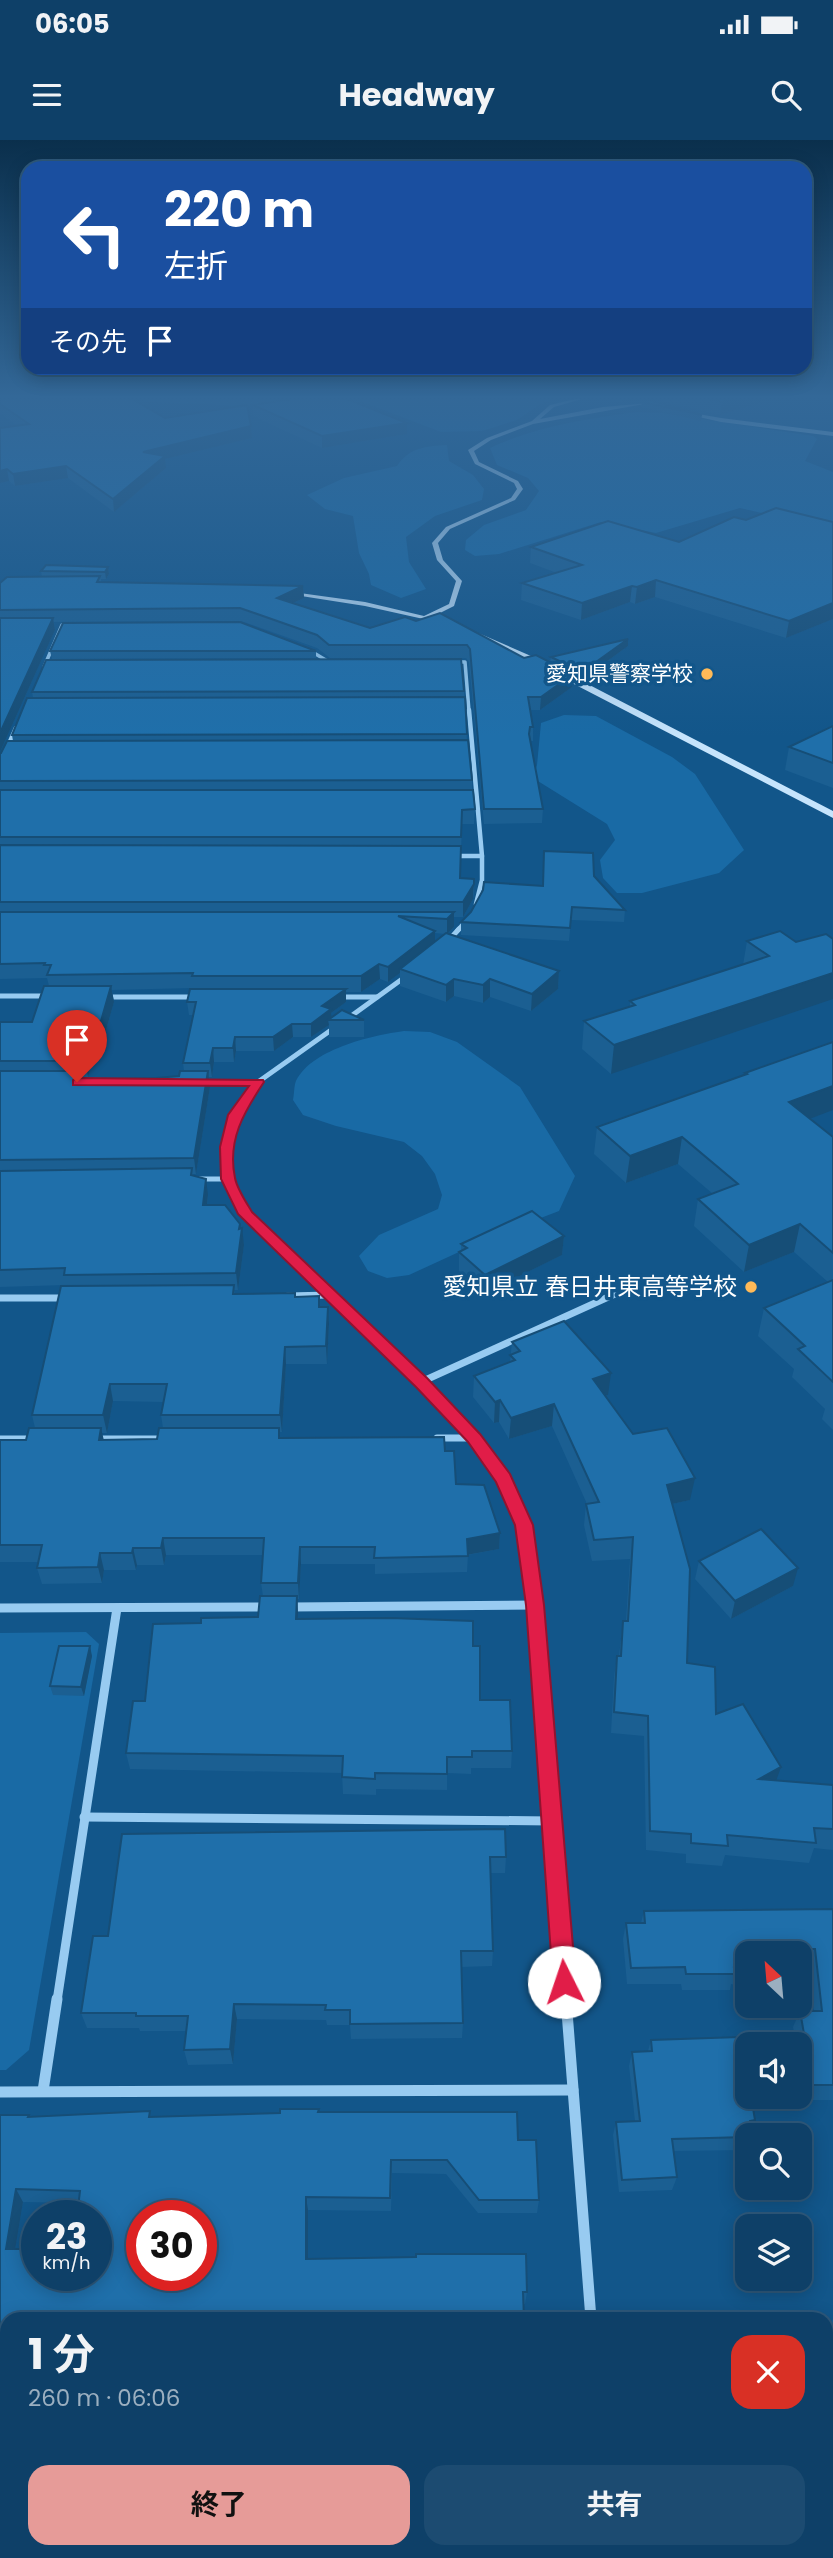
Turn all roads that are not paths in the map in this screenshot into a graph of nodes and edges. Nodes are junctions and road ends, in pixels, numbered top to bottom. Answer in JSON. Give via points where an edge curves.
{"nodes":[{"id":1,"x":484,"y":512,"type":"edge"},
{"id":2,"x":280,"y":592,"type":"edge"},
{"id":3,"x":427,"y":617,"type":"junction"},
{"id":4,"x":448,"y":624,"type":"edge"},
{"id":5,"x":49,"y":625,"type":"edge"},
{"id":6,"x":62,"y":625,"type":"junction"},
{"id":7,"x":75,"y":625,"type":"edge"},
{"id":8,"x":459,"y":627,"type":"edge"},
{"id":9,"x":303,"y":648,"type":"edge"},
{"id":10,"x":316,"y":662,"type":"edge"},
{"id":11,"x":329,"y":662,"type":"junction"},
{"id":12,"x":343,"y":662,"type":"edge"},
{"id":13,"x":452,"y":662,"type":"edge"},
{"id":14,"x":46,"y":663,"type":"junction"},
{"id":15,"x":59,"y":663,"type":"edge"},
{"id":16,"x":41,"y":673,"type":"edge"},
{"id":17,"x":456,"y":703,"type":"edge"},
{"id":18,"x":470,"y":703,"type":"junction"},
{"id":19,"x":17,"y":727,"type":"edge"},
{"id":20,"x":460,"y":749,"type":"edge"},
{"id":21,"x":473,"y":749,"type":"junction"},
{"id":22,"x":6,"y":750,"type":"junction"},
{"id":23,"x":20,"y":750,"type":"edge"},
{"id":24,"x":0,"y":764,"type":"edge"},
{"id":25,"x":463,"y":799,"type":"edge"},
{"id":26,"x":477,"y":799,"type":"junction"},
{"id":27,"x":833,"y":815,"type":"edge"},
{"id":28,"x":441,"y":856,"type":"edge"},
{"id":29,"x":482,"y":856,"type":"junction"},
{"id":30,"x":452,"y":922,"type":"edge"},
{"id":31,"x":466,"y":922,"type":"junction"},
{"id":32,"x":442,"y":948,"type":"edge"},
{"id":33,"x":411,"y":972,"type":"edge"},
{"id":34,"x":0,"y":996,"type":"edge"},
{"id":35,"x":54,"y":996,"type":"edge"},
{"id":36,"x":94,"y":996,"type":"edge"},
{"id":37,"x":202,"y":997,"type":"edge"},
{"id":38,"x":324,"y":997,"type":"edge"},
{"id":39,"x":378,"y":997,"type":"junction"},
{"id":40,"x":190,"y":1082,"type":"edge"},
{"id":41,"x":258,"y":1082,"type":"junction"},
{"id":42,"x":228,"y":1179,"type":"junction"},
{"id":43,"x":188,"y":1180,"type":"edge"},
{"id":44,"x":637,"y":1284,"type":"dead end"},
{"id":45,"x":275,"y":1296,"type":"edge"},
{"id":46,"x":330,"y":1296,"type":"junction"},
{"id":47,"x":0,"y":1298,"type":"edge"},
{"id":48,"x":69,"y":1298,"type":"edge"},
{"id":49,"x":421,"y":1382,"type":"junction"},
{"id":50,"x":433,"y":1438,"type":"edge"},
{"id":51,"x":474,"y":1438,"type":"junction"},
{"id":52,"x":0,"y":1439,"type":"edge"},
{"id":53,"x":42,"y":1439,"type":"edge"},
{"id":54,"x":84,"y":1439,"type":"edge"},
{"id":55,"x":181,"y":1439,"type":"edge"},
{"id":56,"x":535,"y":1605,"type":"junction"},
{"id":57,"x":0,"y":1608,"type":"edge"},
{"id":58,"x":117,"y":1608,"type":"junction"},
{"id":59,"x":84,"y":1816,"type":"junction"},
{"id":60,"x":552,"y":1821,"type":"junction"},
{"id":61,"x":573,"y":2090,"type":"junction"},
{"id":62,"x":43,"y":2091,"type":"junction"},
{"id":63,"x":0,"y":2092,"type":"edge"},
{"id":64,"x":590,"y":2312,"type":"edge"}],
"edges":[{"from":1,"to":3,"type":"street","via":[[448,528],[435,543],[440,560],[459,581],[458,591],[452,605]]},
{"from":2,"to":3,"type":"street"},
{"from":3,"to":4,"type":"street"},
{"from":5,"to":6,"type":"street"},
{"from":6,"to":7,"type":"street"},
{"from":6,"to":14,"type":"street"},
{"from":8,"to":27,"type":"street","via":[[544,665]]},
{"from":9,"to":11,"type":"street"},
{"from":10,"to":11,"type":"street"},
{"from":11,"to":12,"type":"street"},
{"from":13,"to":18,"type":"street","via":[[465,662]]},
{"from":14,"to":15,"type":"street"},
{"from":14,"to":16,"type":"street"},
{"from":17,"to":18,"type":"street"},
{"from":18,"to":21,"type":"street"},
{"from":19,"to":22,"type":"street"},
{"from":20,"to":21,"type":"street"},
{"from":21,"to":26,"type":"street"},
{"from":22,"to":23,"type":"street"},
{"from":22,"to":24,"type":"street"},
{"from":25,"to":26,"type":"street"},
{"from":26,"to":29,"type":"street"},
{"from":28,"to":29,"type":"street"},
{"from":29,"to":31,"type":"street","via":[[478,900]]},
{"from":30,"to":31,"type":"street"},
{"from":31,"to":32,"type":"street"},
{"from":33,"to":39,"type":"street"},
{"from":34,"to":35,"type":"street"},
{"from":36,"to":37,"type":"street"},
{"from":38,"to":39,"type":"street"},
{"from":39,"to":41,"type":"street"},
{"from":40,"to":41,"type":"street"},
{"from":41,"to":42,"type":"street","via":[[235,1115],[227,1147]]},
{"from":42,"to":43,"type":"street"},
{"from":42,"to":46,"type":"street","via":[[246,1214]]},
{"from":44,"to":49,"type":"street"},
{"from":45,"to":46,"type":"street"},
{"from":46,"to":49,"type":"street"},
{"from":47,"to":48,"type":"street"},
{"from":49,"to":51,"type":"street"},
{"from":50,"to":51,"type":"street"},
{"from":51,"to":56,"type":"street","via":[[504,1479],[524,1525]]},
{"from":52,"to":53,"type":"street"},
{"from":54,"to":55,"type":"street"},
{"from":56,"to":58,"type":"street"},
{"from":56,"to":60,"type":"street"},
{"from":57,"to":58,"type":"street"},
{"from":58,"to":59,"type":"street"},
{"from":59,"to":60,"type":"street"},
{"from":59,"to":62,"type":"street"},
{"from":60,"to":61,"type":"street"},
{"from":61,"to":62,"type":"street"},
{"from":61,"to":64,"type":"street"},
{"from":62,"to":63,"type":"street"}]}
